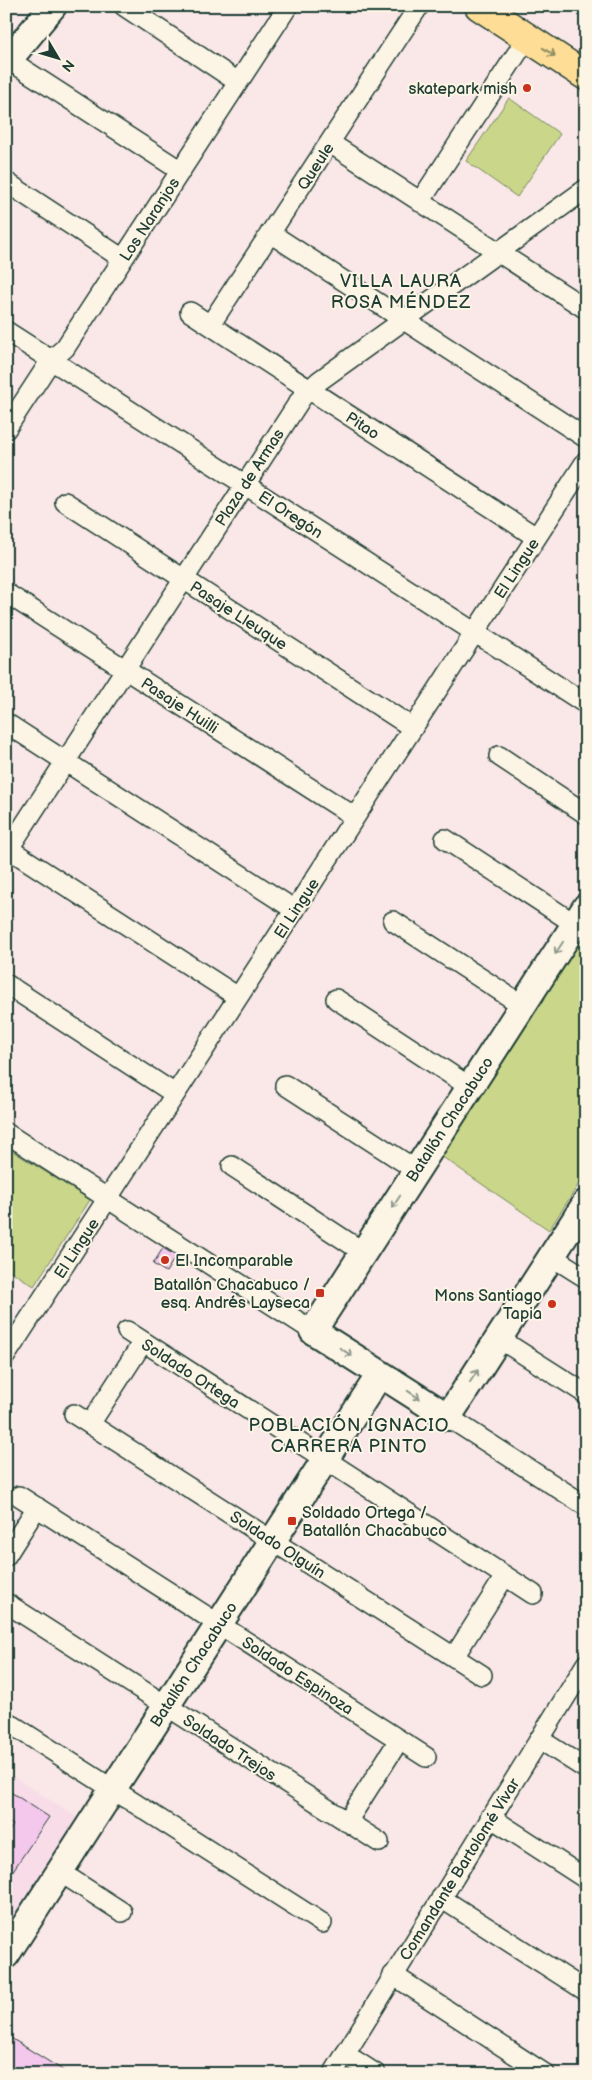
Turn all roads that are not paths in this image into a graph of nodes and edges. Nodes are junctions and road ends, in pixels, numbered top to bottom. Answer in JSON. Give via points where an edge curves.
{"nodes":[{"id":1,"x":53,"y":6,"type":"edge"},
{"id":2,"x":124,"y":6,"type":"edge"},
{"id":3,"x":288,"y":6,"type":"edge"},
{"id":4,"x":419,"y":6,"type":"edge"},
{"id":5,"x":479,"y":6,"type":"edge"},
{"id":6,"x":527,"y":38,"type":"junction"},
{"id":7,"x":8,"y":62,"type":"edge"},
{"id":8,"x":586,"y":76,"type":"edge"},
{"id":9,"x":238,"y":82,"type":"junction"},
{"id":10,"x":330,"y":143,"type":"junction"},
{"id":11,"x":181,"y":171,"type":"junction"},
{"id":12,"x":6,"y":182,"type":"edge"},
{"id":13,"x":586,"y":189,"type":"edge"},
{"id":14,"x":420,"y":202,"type":"junction"},
{"id":15,"x":270,"y":233,"type":"junction"},
{"id":16,"x":498,"y":252,"type":"junction"},
{"id":17,"x":123,"y":259,"type":"junction"},
{"id":18,"x":586,"y":309,"type":"edge"},
{"id":19,"x":190,"y":312,"type":"dead end"},
{"id":20,"x":404,"y":320,"type":"junction"},
{"id":21,"x":210,"y":325,"type":"junction"},
{"id":22,"x":6,"y":331,"type":"edge"},
{"id":23,"x":51,"y":360,"type":"junction"},
{"id":24,"x":309,"y":389,"type":"junction"},
{"id":25,"x":6,"y":429,"type":"edge"},
{"id":26,"x":586,"y":438,"type":"edge"},
{"id":27,"x":586,"y":461,"type":"edge"},
{"id":28,"x":244,"y":484,"type":"junction"},
{"id":29,"x":65,"y":502,"type":"dead end"},
{"id":30,"x":536,"y":537,"type":"junction"},
{"id":31,"x":183,"y":579,"type":"junction"},
{"id":32,"x":6,"y":593,"type":"edge"},
{"id":33,"x":475,"y":632,"type":"junction"},
{"id":34,"x":125,"y":669,"type":"junction"},
{"id":35,"x":586,"y":704,"type":"edge"},
{"id":36,"x":6,"y":723,"type":"edge"},
{"id":37,"x":413,"y":728,"type":"junction"},
{"id":38,"x":499,"y":756,"type":"dead end"},
{"id":39,"x":66,"y":762,"type":"junction"},
{"id":40,"x":586,"y":814,"type":"edge"},
{"id":41,"x":355,"y":818,"type":"junction"},
{"id":42,"x":445,"y":839,"type":"dead end"},
{"id":43,"x":7,"y":849,"type":"edge"},
{"id":44,"x":295,"y":910,"type":"junction"},
{"id":45,"x":580,"y":915,"type":"edge"},
{"id":46,"x":393,"y":921,"type":"dead end"},
{"id":47,"x":6,"y":984,"type":"edge"},
{"id":48,"x":238,"y":997,"type":"junction"},
{"id":49,"x":336,"y":999,"type":"dead end"},
{"id":50,"x":522,"y":1006,"type":"junction"},
{"id":51,"x":285,"y":1085,"type":"dead end"},
{"id":52,"x":470,"y":1087,"type":"junction"},
{"id":53,"x":175,"y":1094,"type":"junction"},
{"id":54,"x":6,"y":1133,"type":"edge"},
{"id":55,"x":232,"y":1166,"type":"dead end"},
{"id":56,"x":416,"y":1170,"type":"junction"},
{"id":57,"x":108,"y":1198,"type":"junction"},
{"id":58,"x":586,"y":1203,"type":"edge"},
{"id":59,"x":364,"y":1252,"type":"junction"},
{"id":60,"x":552,"y":1256,"type":"junction"},
{"id":61,"x":586,"y":1278,"type":"edge"},
{"id":62,"x":127,"y":1331,"type":"dead end"},
{"id":63,"x":313,"y":1331,"type":"junction"},
{"id":64,"x":498,"y":1338,"type":"junction"},
{"id":65,"x":143,"y":1342,"type":"junction"},
{"id":66,"x":7,"y":1354,"type":"edge"},
{"id":67,"x":380,"y":1374,"type":"junction"},
{"id":68,"x":586,"y":1394,"type":"edge"},
{"id":69,"x":74,"y":1414,"type":"dead end"},
{"id":70,"x":448,"y":1417,"type":"junction"},
{"id":71,"x":90,"y":1424,"type":"junction"},
{"id":72,"x":325,"y":1460,"type":"junction"},
{"id":73,"x":19,"y":1496,"type":"dead end"},
{"id":74,"x":586,"y":1506,"type":"edge"},
{"id":75,"x":37,"y":1508,"type":"junction"},
{"id":76,"x":272,"y":1541,"type":"junction"},
{"id":77,"x":6,"y":1556,"type":"edge"},
{"id":78,"x":505,"y":1576,"type":"junction"},
{"id":79,"x":533,"y":1594,"type":"dead end"},
{"id":80,"x":6,"y":1603,"type":"edge"},
{"id":81,"x":219,"y":1624,"type":"junction"},
{"id":82,"x":454,"y":1657,"type":"junction"},
{"id":83,"x":586,"y":1664,"type":"edge"},
{"id":84,"x":482,"y":1675,"type":"dead end"},
{"id":85,"x":166,"y":1706,"type":"junction"},
{"id":86,"x":6,"y":1721,"type":"edge"},
{"id":87,"x":539,"y":1739,"type":"junction"},
{"id":88,"x":399,"y":1740,"type":"junction"},
{"id":89,"x":426,"y":1757,"type":"dead end"},
{"id":90,"x":586,"y":1770,"type":"edge"},
{"id":91,"x":113,"y":1789,"type":"junction"},
{"id":92,"x":490,"y":1817,"type":"junction"},
{"id":93,"x":347,"y":1822,"type":"junction"},
{"id":94,"x":379,"y":1842,"type":"dead end"},
{"id":95,"x":60,"y":1872,"type":"junction"},
{"id":96,"x":586,"y":1879,"type":"edge"},
{"id":97,"x":441,"y":1898,"type":"junction"},
{"id":98,"x":122,"y":1912,"type":"dead end"},
{"id":99,"x":322,"y":1923,"type":"dead end"},
{"id":100,"x":6,"y":1955,"type":"edge"},
{"id":101,"x":393,"y":1975,"type":"junction"},
{"id":102,"x":586,"y":1991,"type":"edge"},
{"id":103,"x":345,"y":2054,"type":"junction"},
{"id":104,"x":333,"y":2074,"type":"edge"},
{"id":105,"x":376,"y":2074,"type":"edge"},
{"id":106,"x":545,"y":2074,"type":"edge"}],
"edges":[{"from":1,"to":7,"type":"street"},
{"from":2,"to":9,"type":"street"},
{"from":3,"to":9,"type":"street","name":"Los Naranjos"},
{"from":4,"to":10,"type":"street","name":"Queule"},
{"from":5,"to":6,"type":"main road"},
{"from":6,"to":8,"type":"main road","one_way":true},
{"from":6,"to":14,"type":"street"},
{"from":7,"to":11,"type":"street"},
{"from":9,"to":11,"type":"street","name":"Los Naranjos"},
{"from":10,"to":14,"type":"street"},
{"from":10,"to":15,"type":"street","name":"Queule"},
{"from":11,"to":17,"type":"street","name":"Los Naranjos"},
{"from":12,"to":17,"type":"street"},
{"from":13,"to":16,"type":"street","name":"Plaza de Armas"},
{"from":14,"to":16,"type":"street"},
{"from":15,"to":20,"type":"street"},
{"from":15,"to":21,"type":"street","name":"Queule"},
{"from":16,"to":18,"type":"street"},
{"from":16,"to":20,"type":"street","name":"Plaza de Armas"},
{"from":17,"to":23,"type":"street","name":"Los Naranjos","via":[[65,348]]},
{"from":19,"to":21,"type":"street","name":"Pitao"},
{"from":20,"to":24,"type":"street","name":"Plaza de Armas"},
{"from":20,"to":26,"type":"street"},
{"from":21,"to":24,"type":"street","name":"Pitao"},
{"from":22,"to":23,"type":"street","name":"El Oregón"},
{"from":23,"to":25,"type":"street","name":"Los Naranjos"},
{"from":23,"to":28,"type":"street","name":"El Oregón"},
{"from":24,"to":28,"type":"street","name":"Plaza de Armas"},
{"from":24,"to":30,"type":"street","name":"Pitao"},
{"from":27,"to":30,"type":"street","name":"El Lingue"},
{"from":28,"to":31,"type":"street","name":"Plaza de Armas"},
{"from":28,"to":33,"type":"street","name":"El Oregón"},
{"from":29,"to":31,"type":"street","name":"Pasaje Lleuque"},
{"from":30,"to":33,"type":"street","name":"El Lingue"},
{"from":31,"to":34,"type":"street","name":"Plaza de Armas"},
{"from":31,"to":37,"type":"street","name":"Pasaje Lleuque"},
{"from":32,"to":34,"type":"street","name":"Pasaje Huilli"},
{"from":33,"to":35,"type":"street","name":"El Oregón"},
{"from":33,"to":37,"type":"street","name":"El Lingue"},
{"from":34,"to":39,"type":"street","name":"Plaza de Armas"},
{"from":34,"to":41,"type":"street","name":"Pasaje Huilli"},
{"from":36,"to":39,"type":"street"},
{"from":37,"to":41,"type":"street","name":"El Lingue"},
{"from":38,"to":40,"type":"street"},
{"from":39,"to":43,"type":"street","name":"Plaza de Armas"},
{"from":39,"to":44,"type":"street"},
{"from":41,"to":44,"type":"street","name":"El Lingue"},
{"from":42,"to":45,"type":"street"},
{"from":43,"to":48,"type":"street"},
{"from":44,"to":48,"type":"street","name":"El Lingue"},
{"from":45,"to":50,"type":"street","name":"Batallón Chacabuco","one_way":true},
{"from":46,"to":50,"type":"street"},
{"from":47,"to":53,"type":"street"},
{"from":48,"to":53,"type":"street","name":"El Lingue"},
{"from":49,"to":52,"type":"street"},
{"from":50,"to":52,"type":"street","name":"Batallón Chacabuco"},
{"from":51,"to":56,"type":"street"},
{"from":52,"to":56,"type":"street","name":"Batallón Chacabuco"},
{"from":53,"to":57,"type":"street","name":"El Lingue"},
{"from":54,"to":57,"type":"street"},
{"from":55,"to":59,"type":"street"},
{"from":56,"to":59,"type":"street","name":"Batallón Chacabuco","one_way":true},
{"from":57,"to":63,"type":"street"},
{"from":57,"to":66,"type":"street","name":"El Lingue"},
{"from":58,"to":60,"type":"street"},
{"from":59,"to":63,"type":"street","name":"Batallón Chacabuco"},
{"from":60,"to":61,"type":"street"},
{"from":60,"to":64,"type":"street"},
{"from":62,"to":65,"type":"street","name":"Soldado Ortega"},
{"from":63,"to":67,"type":"street","one_way":true},
{"from":64,"to":68,"type":"street"},
{"from":70,"to":64,"type":"street","one_way":true},
{"from":65,"to":71,"type":"street"},
{"from":65,"to":72,"type":"street","name":"Soldado Ortega"},
{"from":67,"to":70,"type":"street","one_way":true},
{"from":67,"to":72,"type":"street","name":"Batallón Chacabuco"},
{"from":69,"to":71,"type":"street","name":"Soldado Olguín"},
{"from":70,"to":74,"type":"street"},
{"from":71,"to":76,"type":"street","name":"Soldado Olguín"},
{"from":72,"to":76,"type":"street","name":"Batallón Chacabuco"},
{"from":72,"to":78,"type":"street","name":"Soldado Ortega"},
{"from":73,"to":75,"type":"street","name":"Soldado Espinoza"},
{"from":75,"to":77,"type":"street"},
{"from":75,"to":81,"type":"street","name":"Soldado Espinoza"},
{"from":76,"to":81,"type":"street","name":"Batallón Chacabuco"},
{"from":76,"to":82,"type":"street","name":"Soldado Olguín"},
{"from":78,"to":79,"type":"street","name":"Soldado Ortega"},
{"from":78,"to":82,"type":"street"},
{"from":80,"to":85,"type":"street","name":"Soldado Trejos"},
{"from":81,"to":85,"type":"street","name":"Batallón Chacabuco"},
{"from":81,"to":88,"type":"street","name":"Soldado Espinoza"},
{"from":82,"to":84,"type":"street","name":"Soldado Olguín"},
{"from":83,"to":87,"type":"street","name":"Comandante Bartolomé Vivar"},
{"from":85,"to":91,"type":"street","name":"Batallón Chacabuco"},
{"from":85,"to":93,"type":"street","name":"Soldado Trejos"},
{"from":86,"to":91,"type":"street"},
{"from":87,"to":90,"type":"street"},
{"from":87,"to":92,"type":"street","name":"Comandante Bartolomé Vivar"},
{"from":88,"to":89,"type":"street","name":"Soldado Espinoza"},
{"from":88,"to":93,"type":"street"},
{"from":91,"to":95,"type":"street","name":"Batallón Chacabuco"},
{"from":91,"to":99,"type":"street"},
{"from":92,"to":96,"type":"street"},
{"from":92,"to":97,"type":"street","name":"Comandante Bartolomé Vivar"},
{"from":93,"to":94,"type":"street","name":"Soldado Trejos"},
{"from":95,"to":98,"type":"street"},
{"from":95,"to":100,"type":"street","name":"Batallón Chacabuco"},
{"from":97,"to":101,"type":"street","name":"Comandante Bartolomé Vivar"},
{"from":97,"to":102,"type":"street"},
{"from":101,"to":103,"type":"street","name":"Comandante Bartolomé Vivar"},
{"from":101,"to":106,"type":"street"},
{"from":103,"to":104,"type":"street","name":"Comandante Bartolomé Vivar"},
{"from":103,"to":105,"type":"street"}]}
